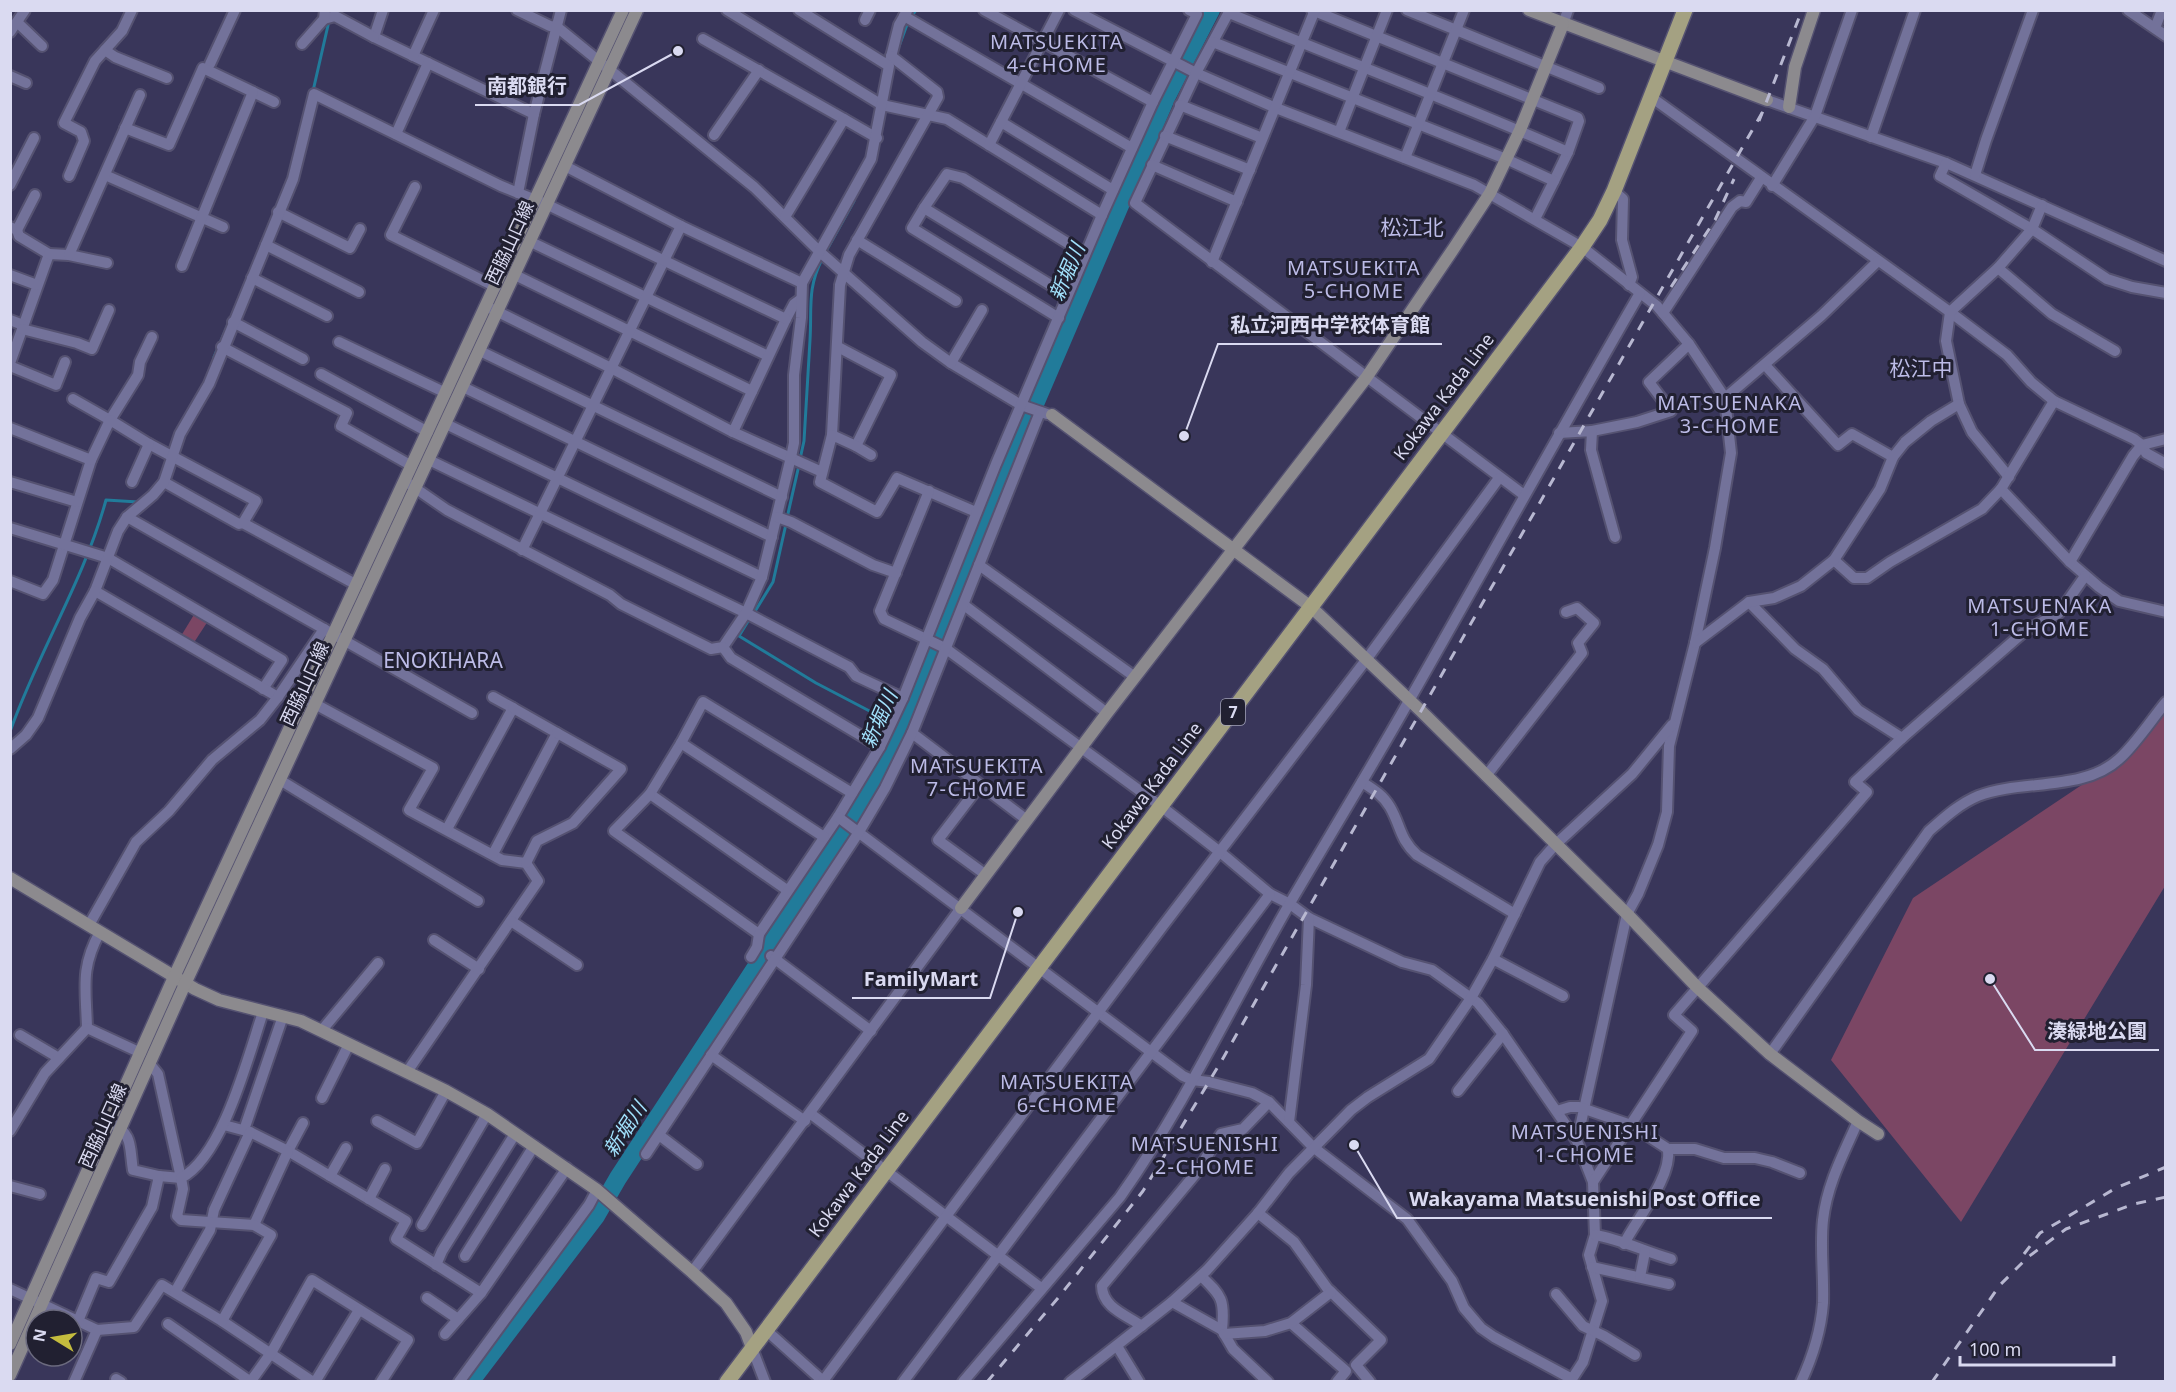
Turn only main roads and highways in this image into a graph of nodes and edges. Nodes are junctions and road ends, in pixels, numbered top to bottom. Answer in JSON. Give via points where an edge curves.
{"nodes":[{"id":1,"x":1684,"y":10,"type":"edge"},
{"id":2,"x":727,"y":1382,"type":"edge"}],
"edges":[{"from":1,"to":2,"type":"main road","name":"Kokawa Kada Line","number":"7","via":[[1614,191],[1582,247]]}]}
